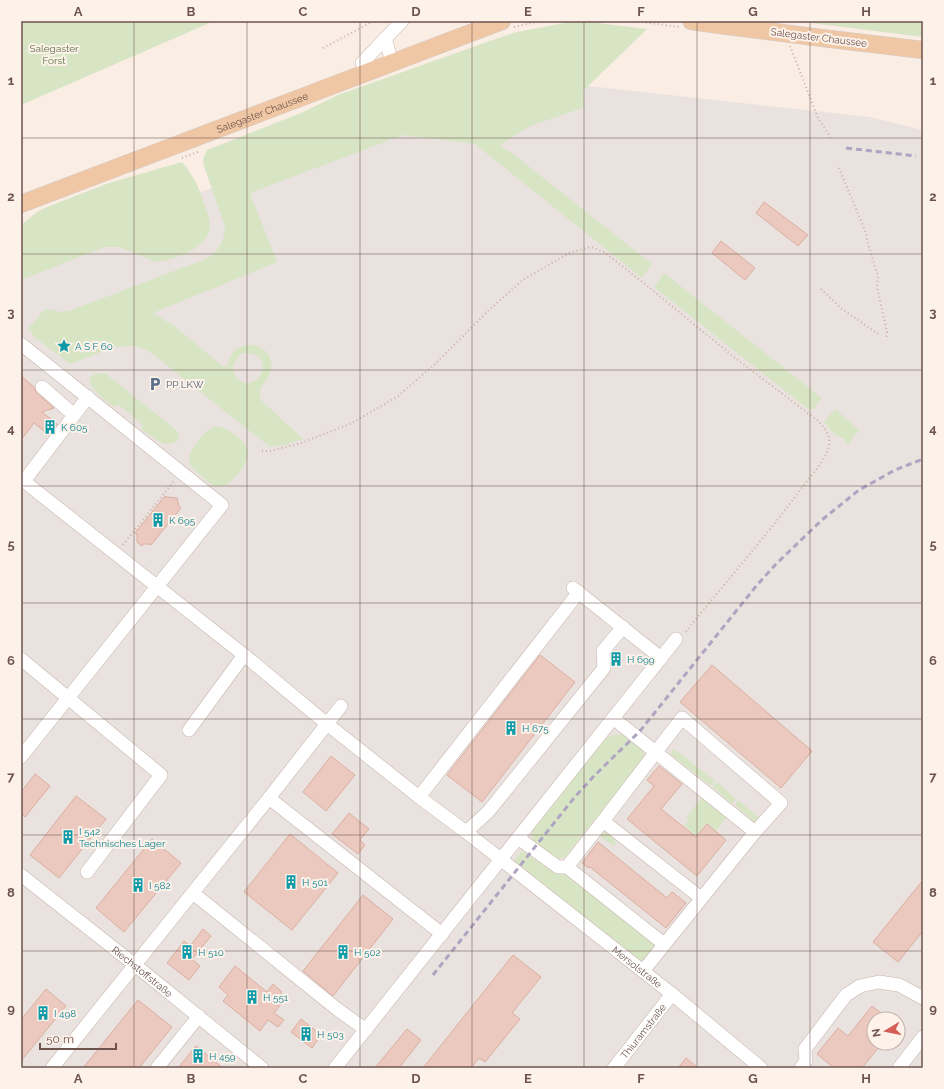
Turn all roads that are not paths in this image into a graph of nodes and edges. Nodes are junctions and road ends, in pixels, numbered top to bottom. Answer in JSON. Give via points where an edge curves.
{"nodes":[{"id":1,"x":402,"y":21,"type":"edge"},
{"id":2,"x":502,"y":21,"type":"edge"},
{"id":3,"x":691,"y":21,"type":"edge"},
{"id":4,"x":385,"y":38,"type":"junction"},
{"id":5,"x":923,"y":50,"type":"edge"},
{"id":6,"x":392,"y":62,"type":"junction"},
{"id":7,"x":362,"y":63,"type":"dead end"},
{"id":8,"x":21,"y":204,"type":"edge"},
{"id":9,"x":21,"y":344,"type":"edge"},
{"id":10,"x":42,"y":387,"type":"dead end"},
{"id":11,"x":92,"y":400,"type":"junction"},
{"id":12,"x":74,"y":415,"type":"junction"},
{"id":13,"x":146,"y":443,"type":"junction"},
{"id":14,"x":22,"y":480,"type":"edge"},
{"id":15,"x":157,"y":586,"type":"junction"},
{"id":16,"x":623,"y":627,"type":"junction"},
{"id":17,"x":676,"y":639,"type":"road end"},
{"id":18,"x":244,"y":655,"type":"junction"},
{"id":19,"x":661,"y":658,"type":"junction"},
{"id":20,"x":21,"y":659,"type":"edge"},
{"id":21,"x":69,"y":697,"type":"junction"},
{"id":22,"x":341,"y":706,"type":"dead end"},
{"id":23,"x":613,"y":718,"type":"junction"},
{"id":24,"x":327,"y":724,"type":"junction"},
{"id":25,"x":189,"y":730,"type":"dead end"},
{"id":26,"x":656,"y":752,"type":"junction"},
{"id":27,"x":21,"y":757,"type":"edge"},
{"id":28,"x":419,"y":797,"type":"junction"},
{"id":29,"x":269,"y":798,"type":"junction"},
{"id":30,"x":603,"y":821,"type":"junction"},
{"id":31,"x":466,"y":832,"type":"junction"},
{"id":32,"x":755,"y":832,"type":"junction"},
{"id":33,"x":518,"y":838,"type":"junction"},
{"id":34,"x":507,"y":865,"type":"junction"},
{"id":35,"x":567,"y":867,"type":"junction"},
{"id":36,"x":87,"y":872,"type":"dead end"},
{"id":37,"x":21,"y":875,"type":"edge"},
{"id":38,"x":193,"y":893,"type":"junction"},
{"id":39,"x":701,"y":898,"type":"junction"},
{"id":40,"x":442,"y":934,"type":"junction"},
{"id":41,"x":664,"y":944,"type":"junction"},
{"id":42,"x":135,"y":965,"type":"junction"},
{"id":43,"x":643,"y":971,"type":"junction"},
{"id":44,"x":672,"y":994,"type":"junction"},
{"id":45,"x":923,"y":998,"type":"edge"},
{"id":46,"x":199,"y":1016,"type":"junction"},
{"id":47,"x":366,"y":1030,"type":"junction"},
{"id":48,"x":923,"y":1037,"type":"edge"},
{"id":49,"x":159,"y":1067,"type":"edge"},
{"id":50,"x":52,"y":1068,"type":"edge"},
{"id":51,"x":262,"y":1068,"type":"edge"},
{"id":52,"x":335,"y":1068,"type":"edge"},
{"id":53,"x":614,"y":1068,"type":"edge"},
{"id":54,"x":761,"y":1068,"type":"edge"},
{"id":55,"x":801,"y":1068,"type":"edge"},
{"id":56,"x":899,"y":1068,"type":"edge"}],
"edges":[{"from":1,"to":4,"type":"street"},
{"from":2,"to":6,"type":"main road","name":"Salegaster Chaussee"},
{"from":3,"to":5,"type":"main road","name":"Salegaster Chaussee","bridge":true},
{"from":4,"to":6,"type":"street"},
{"from":4,"to":7,"type":"street"},
{"from":6,"to":8,"type":"main road","name":"Salegaster Chaussee"},
{"from":9,"to":11,"type":"street"},
{"from":10,"to":12,"type":"street"},
{"from":11,"to":12,"type":"street"},
{"from":11,"to":13,"type":"street"},
{"from":11,"to":13,"type":"street","via":[[108,406],[136,428]]},
{"from":12,"to":14,"type":"street"},
{"from":13,"to":15,"type":"street","via":[[222,505]]},
{"from":14,"to":15,"type":"street","name":"Mersolstraße"},
{"from":15,"to":18,"type":"street","name":"Mersolstraße"},
{"from":15,"to":21,"type":"street"},
{"from":16,"to":19,"type":"street"},
{"from":16,"to":28,"type":"street","via":[[576,590]]},
{"from":16,"to":31,"type":"street","via":[[603,652],[604,668],[488,812]]},
{"from":17,"to":19,"type":"street"},
{"from":18,"to":24,"type":"street","name":"Mersolstraße"},
{"from":18,"to":25,"type":"street"},
{"from":19,"to":23,"type":"street"},
{"from":20,"to":21,"type":"street"},
{"from":21,"to":27,"type":"street"},
{"from":21,"to":36,"type":"street","via":[[161,775]]},
{"from":22,"to":24,"type":"street"},
{"from":23,"to":26,"type":"street"},
{"from":23,"to":33,"type":"street"},
{"from":24,"to":28,"type":"street","name":"Mersolstraße"},
{"from":24,"to":29,"type":"street"},
{"from":26,"to":30,"type":"street"},
{"from":26,"to":32,"type":"street"},
{"from":26,"to":32,"type":"street","via":[[682,718],[781,803]]},
{"from":28,"to":31,"type":"street","name":"Mersolstraße"},
{"from":29,"to":38,"type":"street"},
{"from":29,"to":40,"type":"street"},
{"from":30,"to":35,"type":"street"},
{"from":30,"to":39,"type":"street"},
{"from":31,"to":34,"type":"street","name":"Mersolstraße"},
{"from":32,"to":39,"type":"street"},
{"from":33,"to":34,"type":"street"},
{"from":33,"to":35,"type":"street","via":[[558,867]]},
{"from":34,"to":40,"type":"street"},
{"from":34,"to":43,"type":"street","name":"Mersolstraße"},
{"from":35,"to":41,"type":"street"},
{"from":37,"to":42,"type":"street","name":"Riechstoffstraße"},
{"from":38,"to":42,"type":"street"},
{"from":38,"to":47,"type":"street"},
{"from":39,"to":41,"type":"street"},
{"from":40,"to":47,"type":"street"},
{"from":41,"to":43,"type":"street"},
{"from":42,"to":46,"type":"street","name":"Riechstoffstraße"},
{"from":42,"to":50,"type":"street"},
{"from":43,"to":44,"type":"street","name":"Mersolstraße"},
{"from":44,"to":53,"type":"street","name":"Thiuramstraße"},
{"from":44,"to":54,"type":"street","name":"Mersolstraße"},
{"from":45,"to":55,"type":"street","via":[[899,985],[879,982],[860,986],[846,995],[805,1049],[806,1061]]},
{"from":46,"to":49,"type":"street"},
{"from":46,"to":51,"type":"street","name":"Riechstoffstraße"},
{"from":47,"to":52,"type":"street"},
{"from":48,"to":56,"type":"street"}]}
